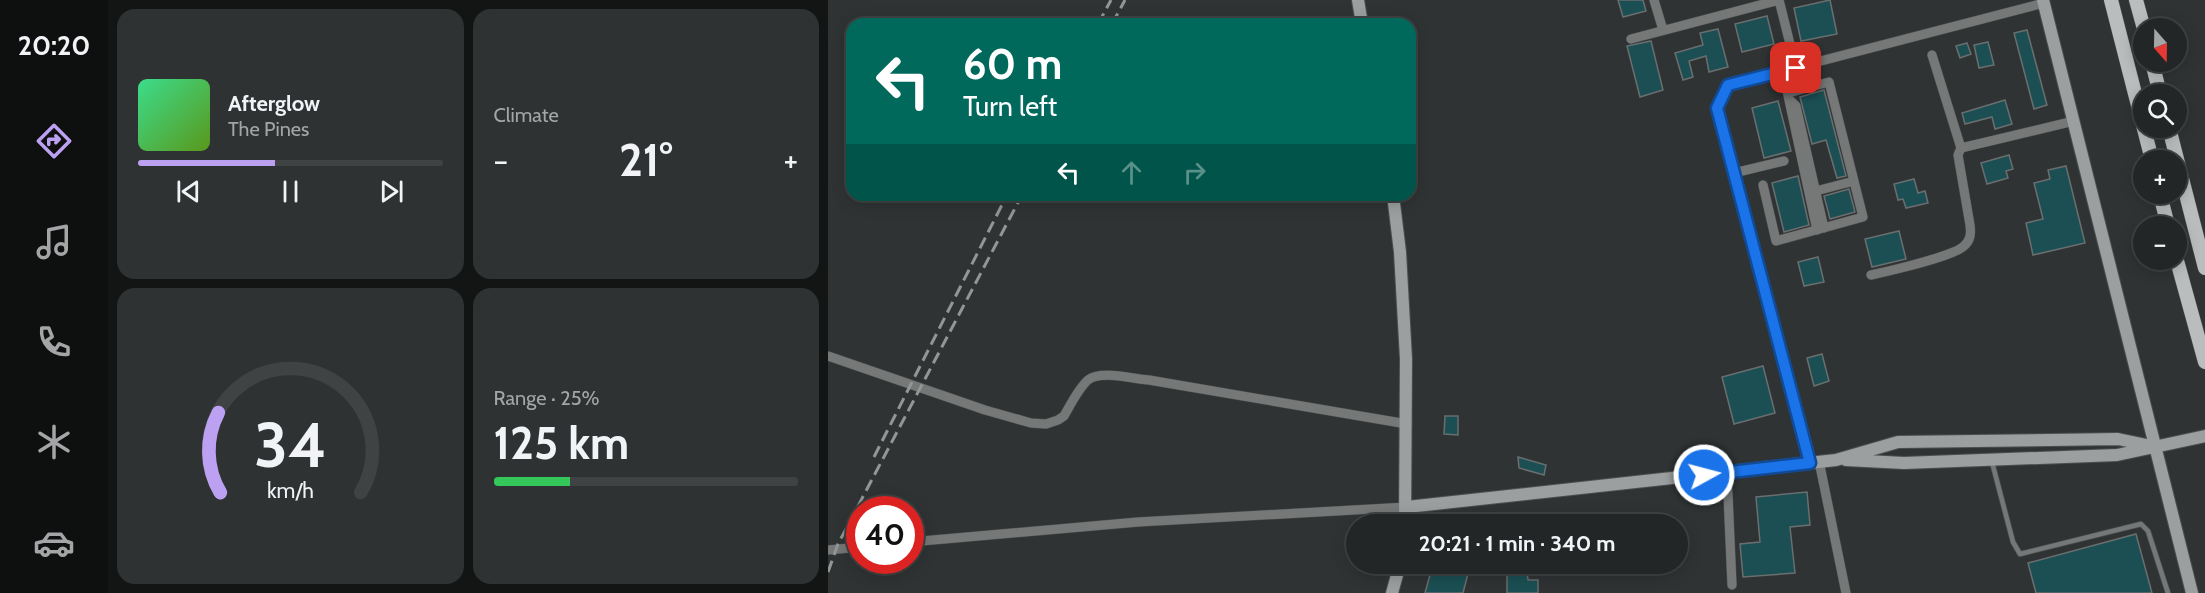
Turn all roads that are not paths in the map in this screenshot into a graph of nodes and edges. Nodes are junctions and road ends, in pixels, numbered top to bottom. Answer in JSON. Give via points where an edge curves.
{"nodes":[{"id":1,"x":1358,"y":0,"type":"edge"},
{"id":2,"x":1654,"y":0,"type":"edge"},
{"id":3,"x":1779,"y":0,"type":"edge"},
{"id":4,"x":2111,"y":0,"type":"edge"},
{"id":5,"x":2136,"y":0,"type":"edge"},
{"id":6,"x":2043,"y":2,"type":"edge"},
{"id":7,"x":1361,"y":18,"type":"edge"},
{"id":8,"x":2141,"y":18,"type":"edge"},
{"id":9,"x":1663,"y":30,"type":"junction"},
{"id":10,"x":1631,"y":39,"type":"dead end"},
{"id":11,"x":1932,"y":55,"type":"dead end"},
{"id":12,"x":1796,"y":68,"type":"junction"},
{"id":13,"x":1782,"y":72,"type":"junction"},
{"id":14,"x":1789,"y":97,"type":"junction"},
{"id":15,"x":2074,"y":121,"type":"junction"},
{"id":16,"x":2172,"y":138,"type":"edge"},
{"id":17,"x":1961,"y":148,"type":"junction"},
{"id":18,"x":2149,"y":150,"type":"edge"},
{"id":19,"x":1784,"y":161,"type":"dead end"},
{"id":20,"x":1734,"y":173,"type":"junction"},
{"id":21,"x":1854,"y":181,"type":"junction"},
{"id":22,"x":1762,"y":185,"type":"dead end"},
{"id":23,"x":1816,"y":191,"type":"junction"},
{"id":24,"x":1394,"y":201,"type":"edge"},
{"id":25,"x":1821,"y":229,"type":"junction"},
{"id":26,"x":2205,"y":268,"type":"edge"},
{"id":27,"x":2180,"y":270,"type":"edge"},
{"id":28,"x":1871,"y":275,"type":"dead end"},
{"id":29,"x":828,"y":356,"type":"edge"},
{"id":30,"x":2205,"y":362,"type":"edge"},
{"id":31,"x":1407,"y":424,"type":"junction"},
{"id":32,"x":2205,"y":436,"type":"edge"},
{"id":33,"x":2156,"y":447,"type":"junction"},
{"id":34,"x":1836,"y":459,"type":"junction"},
{"id":35,"x":1992,"y":459,"type":"junction"},
{"id":36,"x":1815,"y":462,"type":"junction"},
{"id":37,"x":1727,"y":472,"type":"junction"},
{"id":38,"x":1407,"y":507,"type":"junction"},
{"id":39,"x":1407,"y":514,"type":"edge"},
{"id":40,"x":924,"y":541,"type":"edge"},
{"id":41,"x":846,"y":548,"type":"edge"},
{"id":42,"x":828,"y":550,"type":"edge"},
{"id":43,"x":1397,"y":574,"type":"edge"},
{"id":44,"x":1732,"y":585,"type":"dead end"},
{"id":45,"x":1392,"y":593,"type":"edge"},
{"id":46,"x":1846,"y":593,"type":"edge"},
{"id":47,"x":2168,"y":593,"type":"edge"},
{"id":48,"x":2192,"y":593,"type":"edge"}],
"edges":[{"from":1,"to":7,"type":"street"},
{"from":2,"to":9,"type":"street"},
{"from":3,"to":9,"type":"street"},
{"from":3,"to":12,"type":"street"},
{"from":4,"to":18,"type":"main road"},
{"from":5,"to":8,"type":"main road"},
{"from":6,"to":12,"type":"street"},
{"from":6,"to":15,"type":"street"},
{"from":9,"to":10,"type":"street"},
{"from":11,"to":17,"type":"street"},
{"from":12,"to":13,"type":"street"},
{"from":13,"to":14,"type":"street"},
{"from":13,"to":20,"type":"street","via":[[1728,85],[1717,108]]},
{"from":14,"to":21,"type":"street","via":[[1829,82]]},
{"from":14,"to":23,"type":"street","via":[[1796,106]]},
{"from":14,"to":25,"type":"street"},
{"from":15,"to":17,"type":"street"},
{"from":15,"to":33,"type":"street"},
{"from":16,"to":26,"type":"main road"},
{"from":17,"to":28,"type":"street","via":[[1958,155],[1970,225],[1969,241],[1958,251]]},
{"from":19,"to":20,"type":"street"},
{"from":20,"to":36,"type":"street"},
{"from":21,"to":23,"type":"street"},
{"from":21,"to":25,"type":"street","via":[[1863,217]]},
{"from":22,"to":25,"type":"street","via":[[1776,241]]},
{"from":23,"to":25,"type":"street"},
{"from":24,"to":31,"type":"street","via":[[1400,252]]},
{"from":27,"to":30,"type":"main road"},
{"from":29,"to":31,"type":"street","via":[[1031,423],[1058,420],[1089,380],[1107,376]]},
{"from":31,"to":38,"type":"street"},
{"from":32,"to":33,"type":"street"},
{"from":33,"to":34,"type":"street","via":[[2118,439],[1898,442]]},
{"from":33,"to":35,"type":"street","via":[[2117,455]]},
{"from":33,"to":48,"type":"street"},
{"from":34,"to":35,"type":"street","via":[[1904,463]]},
{"from":34,"to":36,"type":"street"},
{"from":35,"to":47,"type":"lane","via":[[2013,542],[2020,554],[2140,524],[2148,531]]},
{"from":36,"to":37,"type":"street"},
{"from":36,"to":46,"type":"street"},
{"from":37,"to":38,"type":"street"},
{"from":37,"to":44,"type":"street"},
{"from":38,"to":39,"type":"street"},
{"from":38,"to":40,"type":"street","via":[[1138,522]]},
{"from":41,"to":42,"type":"street"},
{"from":43,"to":45,"type":"street"}]}
